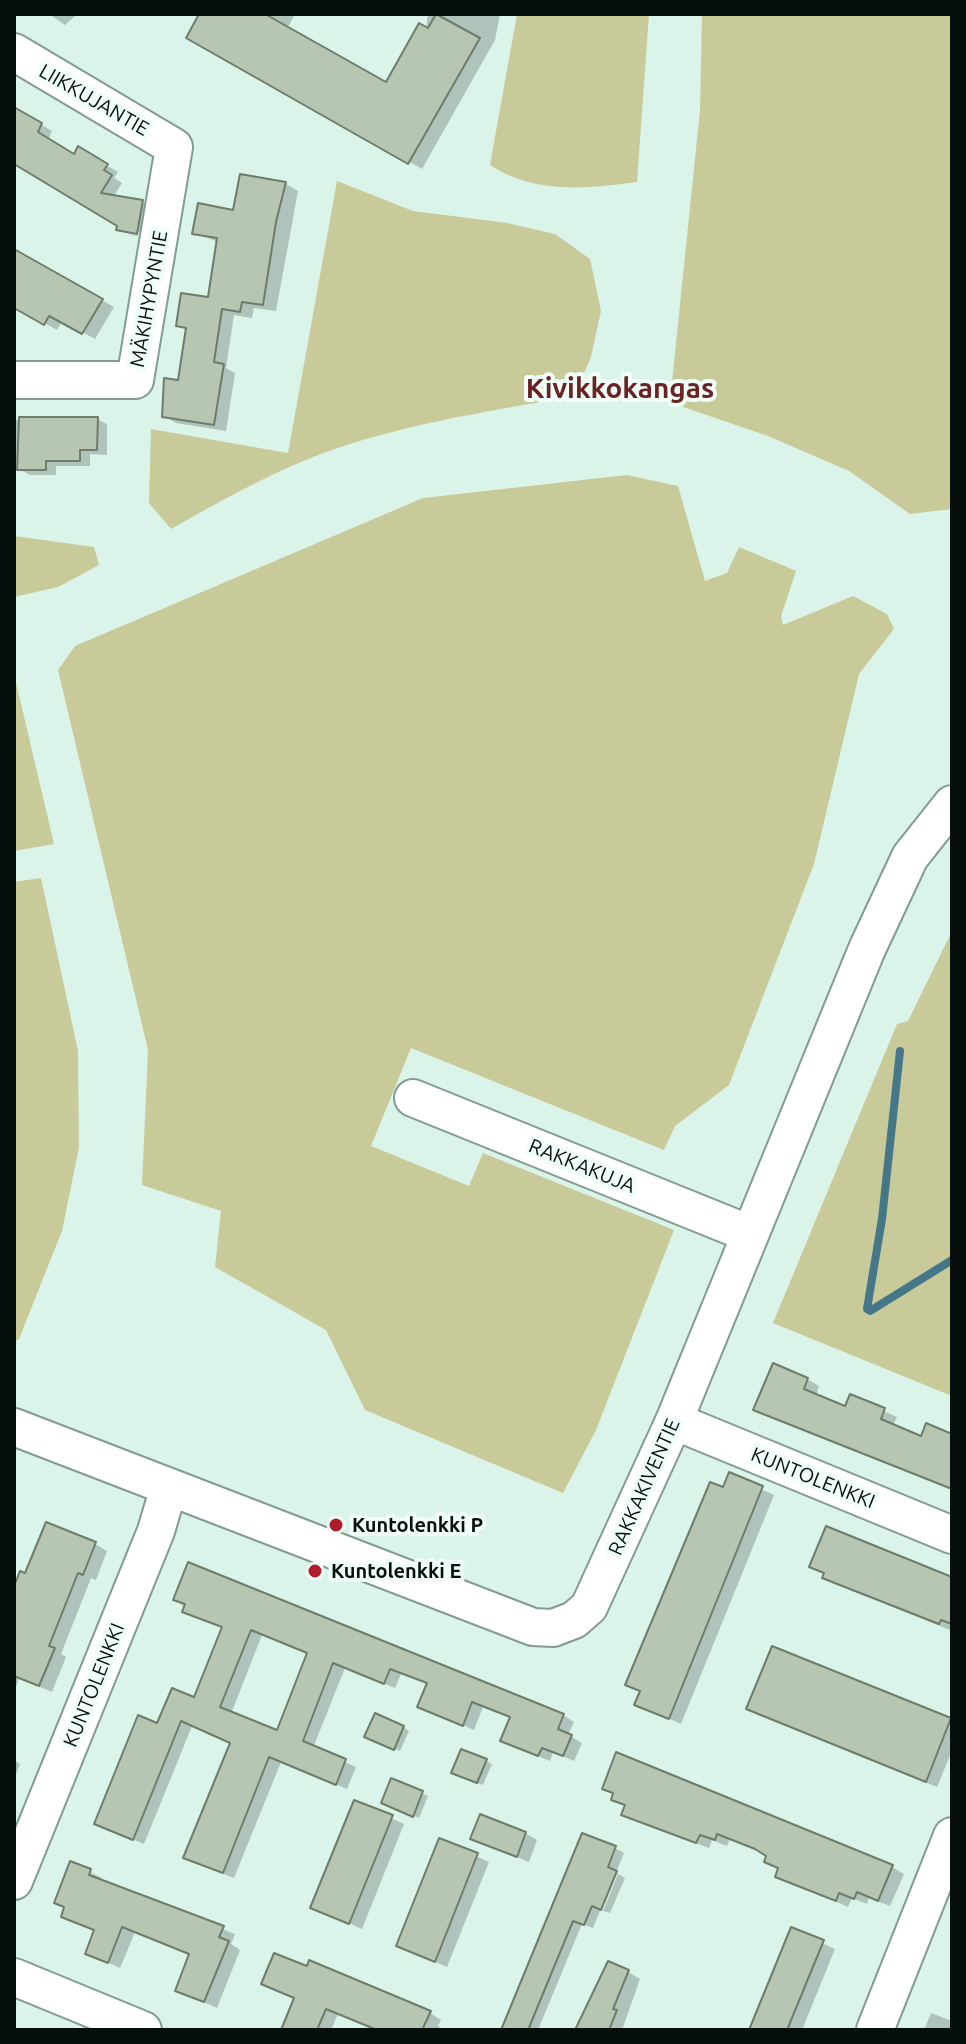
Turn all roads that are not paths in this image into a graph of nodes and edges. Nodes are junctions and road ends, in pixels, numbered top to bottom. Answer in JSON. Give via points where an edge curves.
{"nodes":[{"id":1,"x":14,"y":52,"type":"edge"},
{"id":2,"x":174,"y":147,"type":"joint"},
{"id":3,"x":14,"y":380,"type":"edge"},
{"id":4,"x":952,"y":804,"type":"edge"},
{"id":5,"x":413,"y":1098,"type":"dead end"},
{"id":6,"x":750,"y":1234,"type":"junction"},
{"id":7,"x":674,"y":1421,"type":"junction"},
{"id":8,"x":14,"y":1427,"type":"edge"},
{"id":9,"x":169,"y":1487,"type":"junction"},
{"id":10,"x":952,"y":1535,"type":"edge"},
{"id":11,"x":951,"y":1843,"type":"edge"},
{"id":12,"x":14,"y":1881,"type":"edge"},
{"id":13,"x":14,"y":1977,"type":"edge"},
{"id":14,"x":143,"y":2030,"type":"edge"},
{"id":15,"x":875,"y":2030,"type":"edge"}],
"edges":[{"from":1,"to":2,"type":"street","name":"LIIKKUJANTIE"},
{"from":2,"to":3,"type":"street","name":"MÄKIHYPYNTIE","via":[[135,380]]},
{"from":4,"to":6,"type":"street","name":"RAKKAKIVENTIE","via":[[910,857]]},
{"from":5,"to":6,"type":"street","name":"RAKKAKUJA"},
{"from":6,"to":7,"type":"street","name":"RAKKAKIVENTIE"},
{"from":7,"to":9,"type":"street","name":"RAKKAKIVENTIE","via":[[589,1607],[553,1628],[474,1608]]},
{"from":7,"to":10,"type":"street","name":"KUNTOLENKKI"},
{"from":8,"to":9,"type":"street","name":"RAKKAKIVENTIE"},
{"from":9,"to":12,"type":"street","name":"KUNTOLENKKI","via":[[156,1531]]},
{"from":11,"to":15,"type":"street"},
{"from":13,"to":14,"type":"street"}]}
